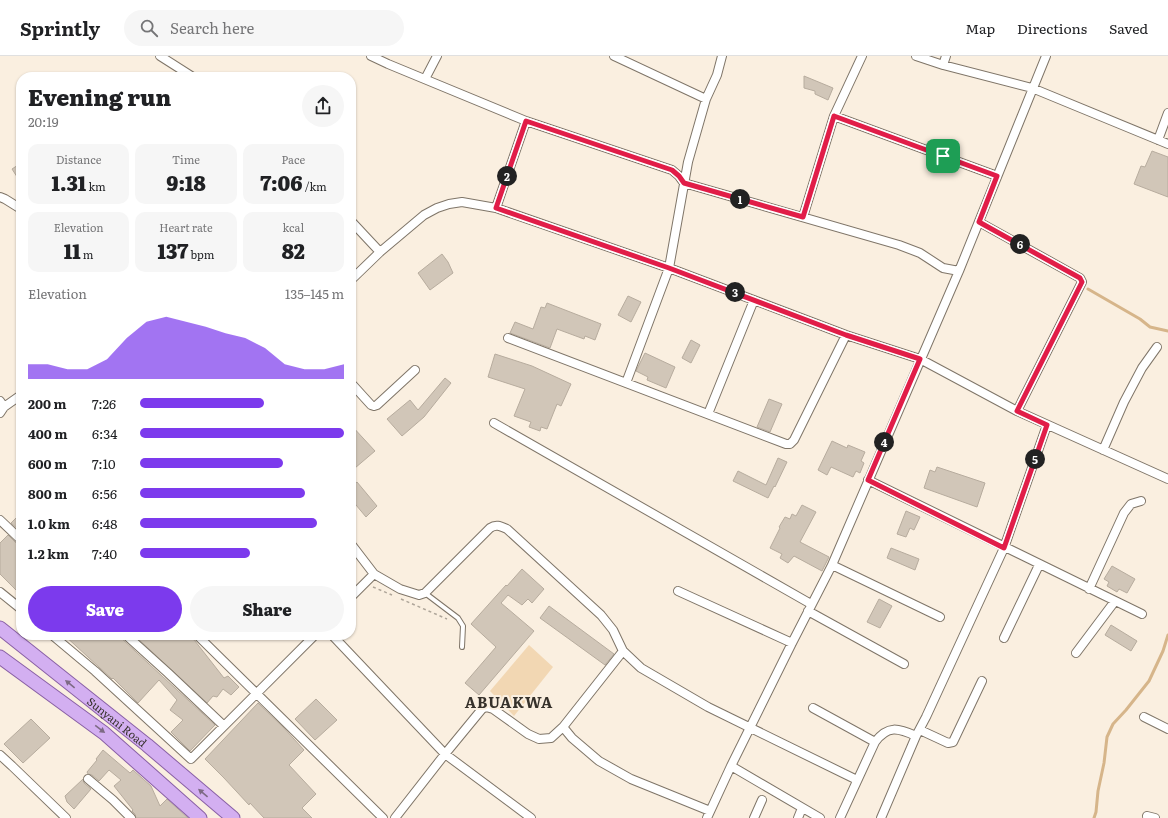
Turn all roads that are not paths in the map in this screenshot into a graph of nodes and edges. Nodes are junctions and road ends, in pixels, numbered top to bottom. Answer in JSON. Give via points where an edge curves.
{"nodes":[{"id":1,"x":160,"y":56,"type":"edge"},
{"id":2,"x":371,"y":56,"type":"edge"},
{"id":3,"x":437,"y":56,"type":"edge"},
{"id":4,"x":614,"y":56,"type":"edge"},
{"id":5,"x":722,"y":56,"type":"edge"},
{"id":6,"x":862,"y":56,"type":"edge"},
{"id":7,"x":916,"y":56,"type":"edge"},
{"id":8,"x":946,"y":56,"type":"edge"},
{"id":9,"x":1046,"y":56,"type":"edge"},
{"id":10,"x":943,"y":65,"type":"junction"},
{"id":11,"x":185,"y":72,"type":"edge"},
{"id":12,"x":425,"y":79,"type":"junction"},
{"id":13,"x":1032,"y":88,"type":"junction"},
{"id":14,"x":706,"y":99,"type":"junction"},
{"id":15,"x":1168,"y":113,"type":"edge"},
{"id":16,"x":834,"y":116,"type":"junction"},
{"id":17,"x":526,"y":121,"type":"junction"},
{"id":18,"x":1158,"y":140,"type":"junction"},
{"id":19,"x":1168,"y":144,"type":"edge"},
{"id":20,"x":997,"y":176,"type":"junction"},
{"id":21,"x":684,"y":183,"type":"junction"},
{"id":22,"x":0,"y":196,"type":"edge"},
{"id":23,"x":16,"y":206,"type":"edge"},
{"id":24,"x":496,"y":208,"type":"junction"},
{"id":25,"x":803,"y":217,"type":"junction"},
{"id":26,"x":979,"y":222,"type":"junction"},
{"id":27,"x":356,"y":226,"type":"edge"},
{"id":28,"x":380,"y":252,"type":"junction"},
{"id":29,"x":669,"y":268,"type":"junction"},
{"id":30,"x":959,"y":272,"type":"junction"},
{"id":31,"x":356,"y":275,"type":"edge"},
{"id":32,"x":754,"y":300,"type":"junction"},
{"id":33,"x":846,"y":335,"type":"junction"},
{"id":34,"x":508,"y":338,"type":"dead end"},
{"id":35,"x":1157,"y":347,"type":"dead end"},
{"id":36,"x":920,"y":359,"type":"junction"},
{"id":37,"x":415,"y":370,"type":"dead end"},
{"id":38,"x":626,"y":383,"type":"junction"},
{"id":39,"x":356,"y":388,"type":"edge"},
{"id":40,"x":16,"y":398,"type":"edge"},
{"id":41,"x":1,"y":407,"type":"edge"},
{"id":42,"x":1017,"y":411,"type":"junction"},
{"id":43,"x":708,"y":414,"type":"junction"},
{"id":44,"x":494,"y":423,"type":"dead end"},
{"id":45,"x":1047,"y":425,"type":"junction"},
{"id":46,"x":1102,"y":450,"type":"junction"},
{"id":47,"x":1168,"y":479,"type":"edge"},
{"id":48,"x":868,"y":480,"type":"junction"},
{"id":49,"x":1141,"y":501,"type":"dead end"},
{"id":50,"x":0,"y":520,"type":"edge"},
{"id":51,"x":16,"y":535,"type":"edge"},
{"id":52,"x":1004,"y":548,"type":"junction"},
{"id":53,"x":356,"y":551,"type":"edge"},
{"id":54,"x":1039,"y":564,"type":"junction"},
{"id":55,"x":832,"y":565,"type":"junction"},
{"id":56,"x":374,"y":574,"type":"junction"},
{"id":57,"x":1089,"y":589,"type":"junction"},
{"id":58,"x":678,"y":591,"type":"dead end"},
{"id":59,"x":0,"y":592,"type":"edge"},
{"id":60,"x":356,"y":592,"type":"edge"},
{"id":61,"x":425,"y":594,"type":"junction"},
{"id":62,"x":1115,"y":601,"type":"junction"},
{"id":63,"x":16,"y":605,"type":"edge"},
{"id":64,"x":810,"y":607,"type":"junction"},
{"id":65,"x":1142,"y":614,"type":"dead end"},
{"id":66,"x":940,"y":617,"type":"dead end"},
{"id":67,"x":0,"y":628,"type":"edge"},
{"id":68,"x":1004,"y":638,"type":"dead end"},
{"id":69,"x":58,"y":640,"type":"edge"},
{"id":70,"x":132,"y":640,"type":"edge"},
{"id":71,"x":203,"y":640,"type":"edge"},
{"id":72,"x":309,"y":640,"type":"edge"},
{"id":73,"x":337,"y":640,"type":"edge"},
{"id":74,"x":792,"y":643,"type":"junction"},
{"id":75,"x":462,"y":647,"type":"dead end"},
{"id":76,"x":624,"y":651,"type":"junction"},
{"id":77,"x":1076,"y":653,"type":"dead end"},
{"id":78,"x":0,"y":657,"type":"edge"},
{"id":79,"x":904,"y":664,"type":"dead end"},
{"id":80,"x":982,"y":682,"type":"dead end"},
{"id":81,"x":256,"y":693,"type":"junction"},
{"id":82,"x":813,"y":708,"type":"dead end"},
{"id":83,"x":1144,"y":717,"type":"dead end"},
{"id":84,"x":224,"y":726,"type":"junction"},
{"id":85,"x":563,"y":727,"type":"junction"},
{"id":86,"x":750,"y":728,"type":"junction"},
{"id":87,"x":1168,"y":729,"type":"edge"},
{"id":88,"x":918,"y":733,"type":"junction"},
{"id":89,"x":875,"y":742,"type":"junction"},
{"id":90,"x":445,"y":754,"type":"junction"},
{"id":91,"x":0,"y":755,"type":"edge"},
{"id":92,"x":731,"y":766,"type":"junction"},
{"id":93,"x":88,"y":779,"type":"dead end"},
{"id":94,"x":857,"y":780,"type":"junction"},
{"id":95,"x":762,"y":800,"type":"dead end"},
{"id":96,"x":802,"y":808,"type":"junction"},
{"id":97,"x":708,"y":815,"type":"edge"},
{"id":98,"x":66,"y":818,"type":"edge"},
{"id":99,"x":131,"y":818,"type":"edge"},
{"id":100,"x":200,"y":818,"type":"edge"},
{"id":101,"x":233,"y":818,"type":"edge"},
{"id":102,"x":383,"y":818,"type":"edge"},
{"id":103,"x":395,"y":818,"type":"edge"},
{"id":104,"x":531,"y":818,"type":"edge"},
{"id":105,"x":754,"y":818,"type":"edge"},
{"id":106,"x":798,"y":818,"type":"edge"},
{"id":107,"x":820,"y":818,"type":"edge"},
{"id":108,"x":840,"y":818,"type":"edge"},
{"id":109,"x":881,"y":818,"type":"edge"}],
"edges":[{"from":1,"to":11,"type":"street"},
{"from":2,"to":12,"type":"street"},
{"from":3,"to":12,"type":"street"},
{"from":4,"to":14,"type":"street"},
{"from":5,"to":14,"type":"street"},
{"from":6,"to":16,"type":"street"},
{"from":7,"to":10,"type":"street"},
{"from":8,"to":10,"type":"street"},
{"from":9,"to":13,"type":"street"},
{"from":10,"to":13,"type":"street"},
{"from":12,"to":17,"type":"street"},
{"from":13,"to":18,"type":"street"},
{"from":13,"to":20,"type":"street"},
{"from":14,"to":21,"type":"street"},
{"from":15,"to":18,"type":"street"},
{"from":16,"to":20,"type":"street"},
{"from":16,"to":25,"type":"street"},
{"from":17,"to":21,"type":"street","via":[[672,170]]},
{"from":17,"to":24,"type":"street"},
{"from":18,"to":19,"type":"street"},
{"from":20,"to":26,"type":"street"},
{"from":21,"to":25,"type":"street"},
{"from":21,"to":29,"type":"street"},
{"from":22,"to":23,"type":"street"},
{"from":24,"to":28,"type":"street","via":[[462,202],[437,208],[424,215]]},
{"from":24,"to":29,"type":"street"},
{"from":25,"to":30,"type":"street","via":[[899,245],[920,253],[943,268]]},
{"from":26,"to":30,"type":"street"},
{"from":26,"to":42,"type":"street","via":[[1082,280]]},
{"from":27,"to":28,"type":"street"},
{"from":28,"to":31,"type":"street"},
{"from":29,"to":32,"type":"street"},
{"from":29,"to":38,"type":"street"},
{"from":30,"to":36,"type":"street"},
{"from":32,"to":33,"type":"street"},
{"from":32,"to":43,"type":"street"},
{"from":33,"to":36,"type":"street"},
{"from":33,"to":43,"type":"street","via":[[790,444]]},
{"from":34,"to":38,"type":"street"},
{"from":35,"to":46,"type":"street","via":[[1142,368]]},
{"from":36,"to":42,"type":"street"},
{"from":36,"to":48,"type":"street"},
{"from":37,"to":39,"type":"street","via":[[374,406]]},
{"from":38,"to":43,"type":"street"},
{"from":40,"to":41,"type":"street"},
{"from":42,"to":45,"type":"street"},
{"from":44,"to":64,"type":"street"},
{"from":45,"to":46,"type":"street"},
{"from":45,"to":52,"type":"street"},
{"from":46,"to":47,"type":"street"},
{"from":48,"to":52,"type":"street"},
{"from":48,"to":55,"type":"street"},
{"from":49,"to":57,"type":"street","via":[[1131,504],[1124,513]]},
{"from":50,"to":51,"type":"street"},
{"from":52,"to":54,"type":"street"},
{"from":52,"to":88,"type":"street"},
{"from":53,"to":56,"type":"street"},
{"from":54,"to":57,"type":"street"},
{"from":54,"to":68,"type":"street"},
{"from":55,"to":64,"type":"street"},
{"from":55,"to":66,"type":"street"},
{"from":56,"to":60,"type":"street"},
{"from":56,"to":61,"type":"street","via":[[400,589],[419,595]]},
{"from":57,"to":62,"type":"street"},
{"from":58,"to":74,"type":"street"},
{"from":59,"to":63,"type":"street"},
{"from":61,"to":75,"type":"lane","via":[[458,618],[463,626]]},
{"from":61,"to":76,"type":"street","via":[[490,528],[500,526],[507,529],[601,615],[613,630]]},
{"from":62,"to":65,"type":"street"},
{"from":62,"to":77,"type":"street"},
{"from":64,"to":74,"type":"street"},
{"from":64,"to":79,"type":"street"},
{"from":101,"to":67,"type":"main road","name":"Sunyani Road","one_way":true,"via":[[147,745]]},
{"from":69,"to":84,"type":"street","via":[[191,759]]},
{"from":70,"to":84,"type":"street"},
{"from":71,"to":81,"type":"street"},
{"from":72,"to":81,"type":"street"},
{"from":73,"to":90,"type":"street"},
{"from":74,"to":86,"type":"street"},
{"from":76,"to":85,"type":"street"},
{"from":76,"to":86,"type":"street","via":[[641,668]]},
{"from":78,"to":100,"type":"main road","name":"Sunyani Road","one_way":true,"via":[[104,733]]},
{"from":80,"to":88,"type":"street","via":[[953,742],[948,743]]},
{"from":81,"to":84,"type":"street"},
{"from":81,"to":102,"type":"street"},
{"from":82,"to":89,"type":"street"},
{"from":83,"to":87,"type":"street"},
{"from":85,"to":90,"type":"street","via":[[551,738],[539,739],[486,707]]},
{"from":85,"to":97,"type":"street","via":[[599,762]]},
{"from":86,"to":92,"type":"street"},
{"from":86,"to":94,"type":"street"},
{"from":88,"to":89,"type":"street","via":[[904,730],[885,731]]},
{"from":88,"to":109,"type":"street"},
{"from":89,"to":94,"type":"street"},
{"from":90,"to":103,"type":"street"},
{"from":90,"to":104,"type":"street"},
{"from":91,"to":98,"type":"street"},
{"from":92,"to":96,"type":"street"},
{"from":92,"to":97,"type":"street"},
{"from":93,"to":99,"type":"street"},
{"from":94,"to":108,"type":"street"},
{"from":95,"to":105,"type":"street"},
{"from":96,"to":106,"type":"street"},
{"from":96,"to":107,"type":"street"}]}
